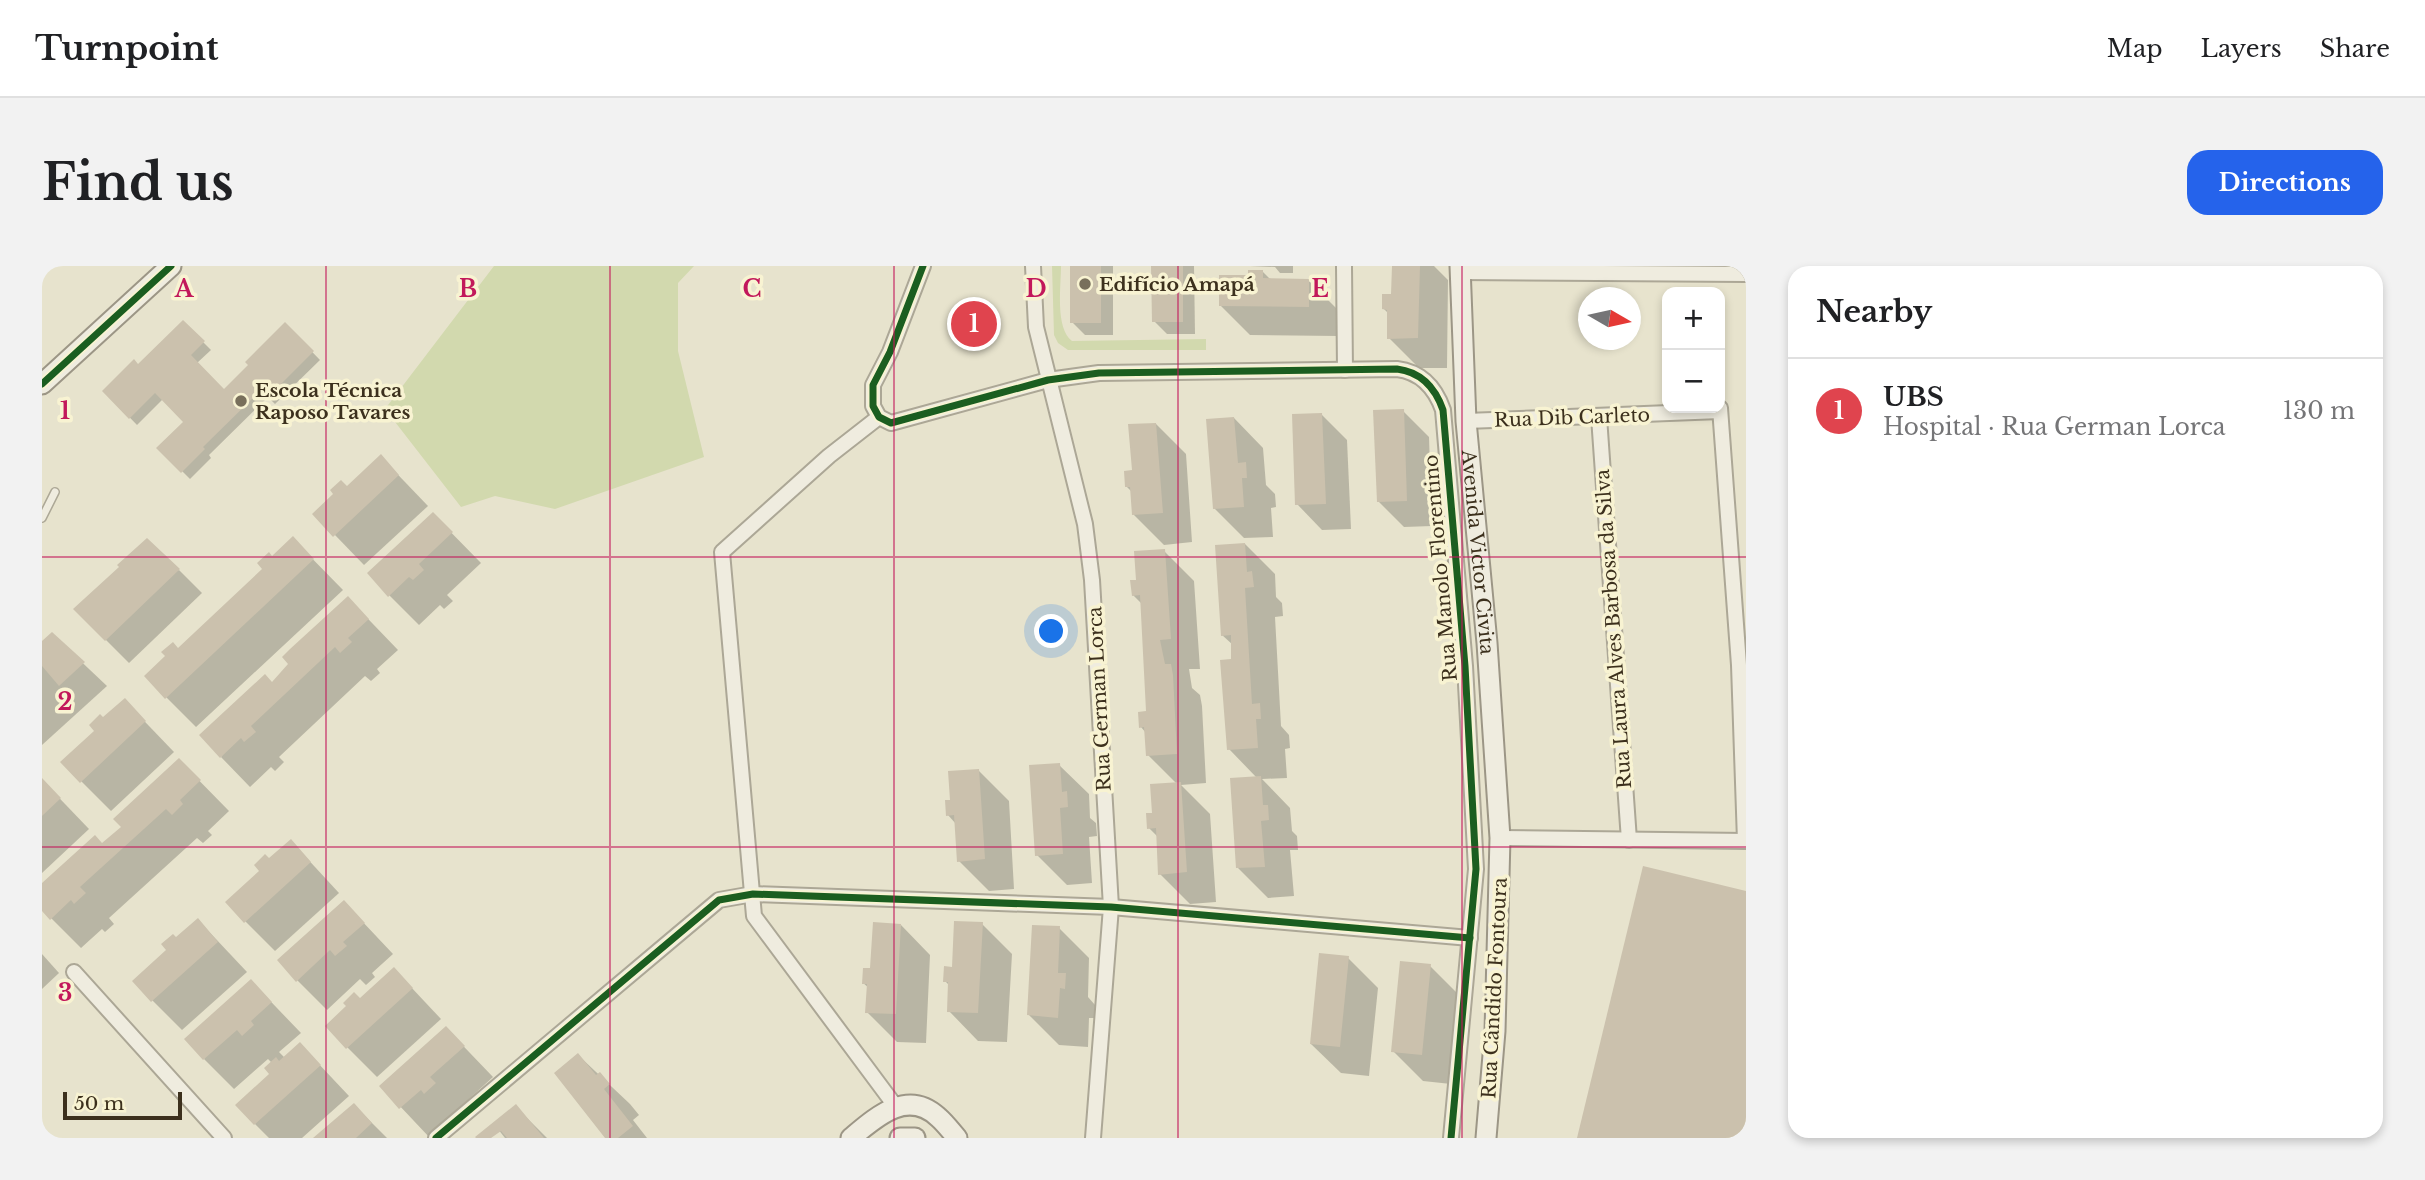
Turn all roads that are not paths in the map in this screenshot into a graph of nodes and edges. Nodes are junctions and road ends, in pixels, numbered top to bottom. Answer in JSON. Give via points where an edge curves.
{"nodes":[{"id":1,"x":171,"y":266,"type":"edge"},
{"id":2,"x":923,"y":266,"type":"edge"},
{"id":3,"x":1032,"y":266,"type":"edge"},
{"id":4,"x":1344,"y":266,"type":"edge"},
{"id":5,"x":1460,"y":269,"type":"edge"},
{"id":6,"x":1746,"y":274,"type":"edge"},
{"id":7,"x":1345,"y":370,"type":"junction"},
{"id":8,"x":1048,"y":380,"type":"junction"},
{"id":9,"x":42,"y":384,"type":"edge"},
{"id":10,"x":1668,"y":413,"type":"edge"},
{"id":11,"x":1720,"y":413,"type":"edge"},
{"id":12,"x":879,"y":417,"type":"junction"},
{"id":13,"x":1599,"y":417,"type":"junction"},
{"id":14,"x":1466,"y":421,"type":"junction"},
{"id":15,"x":55,"y":492,"type":"dead end"},
{"id":16,"x":42,"y":518,"type":"edge"},
{"id":17,"x":1500,"y":838,"type":"junction"},
{"id":18,"x":1629,"y":840,"type":"junction"},
{"id":19,"x":1746,"y":841,"type":"edge"},
{"id":20,"x":754,"y":894,"type":"junction"},
{"id":21,"x":1111,"y":907,"type":"junction"},
{"id":22,"x":1470,"y":938,"type":"junction"},
{"id":23,"x":74,"y":972,"type":"dead end"},
{"id":24,"x":896,"y":1107,"type":"junction"},
{"id":25,"x":224,"y":1138,"type":"edge"},
{"id":26,"x":436,"y":1138,"type":"edge"},
{"id":27,"x":851,"y":1138,"type":"edge"},
{"id":28,"x":900,"y":1138,"type":"edge"},
{"id":29,"x":915,"y":1138,"type":"edge"},
{"id":30,"x":957,"y":1138,"type":"edge"},
{"id":31,"x":1093,"y":1138,"type":"edge"},
{"id":32,"x":1451,"y":1138,"type":"edge"},
{"id":33,"x":1486,"y":1138,"type":"edge"}],
"edges":[{"from":1,"to":9,"type":"main road"},
{"from":2,"to":12,"type":"street","via":[[873,385],[873,406]]},
{"from":3,"to":8,"type":"street","name":"Rua German Lorca","via":[[1035,317]]},
{"from":4,"to":7,"type":"street"},
{"from":5,"to":6,"type":"street"},
{"from":5,"to":14,"type":"main road","name":"Avenida Victor Civita"},
{"from":7,"to":8,"type":"street","name":"Rua Manolo Florentino","via":[[1099,373]]},
{"from":7,"to":22,"type":"street","name":"Rua Manolo Florentino","via":[[1411,371],[1428,384],[1443,410],[1465,666],[1475,855]]},
{"from":8,"to":12,"type":"street","name":"Rua Manolo Florentino","via":[[891,423]]},
{"from":8,"to":21,"type":"street","name":"Rua German Lorca","via":[[1090,551]]},
{"from":10,"to":13,"type":"street","name":"Rua Dib Carleto"},
{"from":11,"to":19,"type":"street"},
{"from":12,"to":20,"type":"street","via":[[722,552]]},
{"from":13,"to":14,"type":"street","name":"Rua Dib Carleto"},
{"from":13,"to":18,"type":"street","name":"Rua Laura Alves Barbosa da Silva"},
{"from":14,"to":17,"type":"main road","name":"Avenida Victor Civita"},
{"from":15,"to":16,"type":"lane"},
{"from":17,"to":18,"type":"street"},
{"from":17,"to":33,"type":"main road","name":"Rua Cândido Fontoura","via":[[1495,1031]]},
{"from":18,"to":19,"type":"street"},
{"from":20,"to":21,"type":"street"},
{"from":20,"to":24,"type":"street","via":[[754,916]]},
{"from":20,"to":26,"type":"street","via":[[719,900]]},
{"from":21,"to":22,"type":"street"},
{"from":21,"to":31,"type":"street","name":"Rua German Lorca"},
{"from":22,"to":32,"type":"street","name":"Rua Manolo Florentino"},
{"from":23,"to":25,"type":"street"},
{"from":24,"to":27,"type":"main road","via":[[880,1113]]},
{"from":24,"to":30,"type":"main road","via":[[930,1111]]},
{"from":28,"to":29,"type":"main road"}]}
